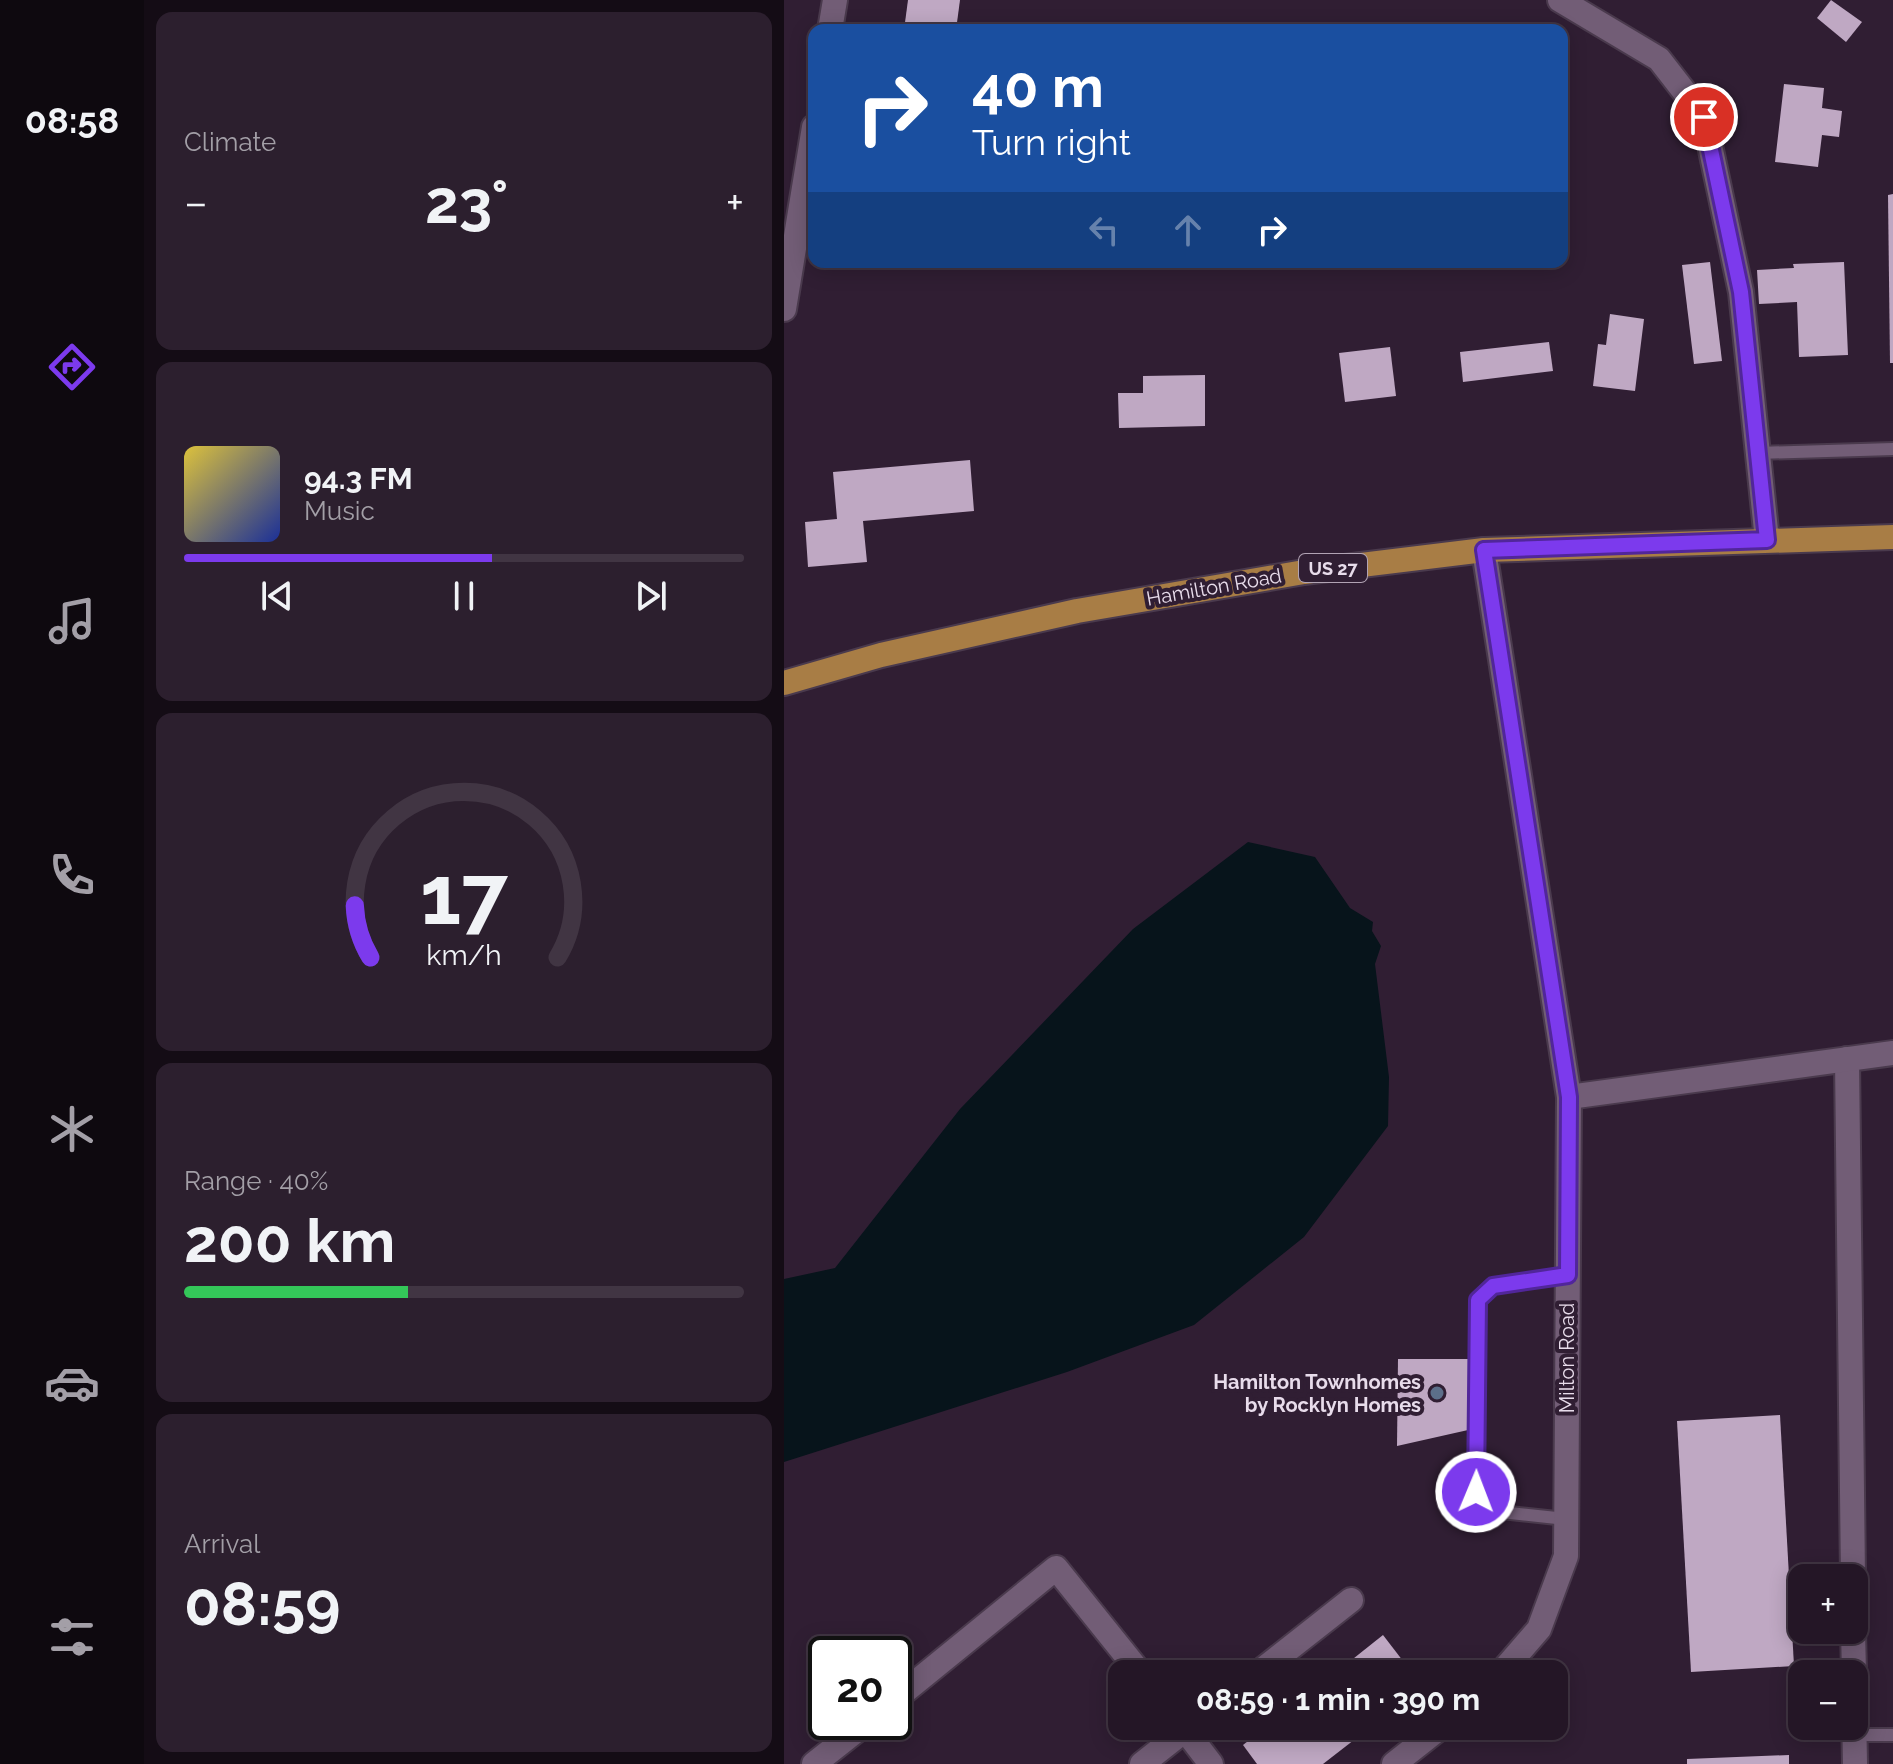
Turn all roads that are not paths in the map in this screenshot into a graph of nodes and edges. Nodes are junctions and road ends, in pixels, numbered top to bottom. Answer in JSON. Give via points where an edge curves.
{"nodes":[{"id":1,"x":835,"y":0,"type":"edge"},
{"id":2,"x":1560,"y":0,"type":"edge"},
{"id":3,"x":831,"y":24,"type":"edge"},
{"id":4,"x":808,"y":163,"type":"edge"},
{"id":5,"x":784,"y":309,"type":"edge"},
{"id":6,"x":1893,"y":449,"type":"edge"},
{"id":7,"x":1758,"y":453,"type":"junction"},
{"id":8,"x":1893,"y":537,"type":"edge"},
{"id":9,"x":1767,"y":540,"type":"junction"},
{"id":10,"x":1484,"y":550,"type":"junction"},
{"id":11,"x":784,"y":683,"type":"edge"},
{"id":12,"x":1893,"y":1053,"type":"edge"},
{"id":13,"x":1847,"y":1059,"type":"junction"},
{"id":14,"x":1569,"y":1097,"type":"junction"},
{"id":15,"x":1568,"y":1275,"type":"junction"},
{"id":16,"x":1566,"y":1519,"type":"junction"},
{"id":17,"x":1853,"y":1564,"type":"edge"},
{"id":18,"x":1351,"y":1600,"type":"dead end"},
{"id":19,"x":1130,"y":1660,"type":"edge"},
{"id":20,"x":1275,"y":1660,"type":"edge"},
{"id":21,"x":1512,"y":1660,"type":"edge"},
{"id":22,"x":912,"y":1685,"type":"edge"},
{"id":23,"x":1868,"y":1727,"type":"edge"},
{"id":24,"x":1893,"y":1735,"type":"edge"},
{"id":25,"x":847,"y":1740,"type":"edge"},
{"id":26,"x":1171,"y":1740,"type":"edge"},
{"id":27,"x":1195,"y":1740,"type":"edge"},
{"id":28,"x":1424,"y":1740,"type":"edge"},
{"id":29,"x":1854,"y":1740,"type":"edge"},
{"id":30,"x":824,"y":1761,"type":"edge"},
{"id":31,"x":1142,"y":1764,"type":"edge"},
{"id":32,"x":1211,"y":1764,"type":"edge"},
{"id":33,"x":1394,"y":1764,"type":"edge"},
{"id":34,"x":1855,"y":1764,"type":"edge"}],
"edges":[{"from":1,"to":3,"type":"street"},
{"from":2,"to":7,"type":"street","via":[[1659,59],[1704,117],[1741,292]]},
{"from":4,"to":5,"type":"street"},
{"from":6,"to":7,"type":"lane"},
{"from":7,"to":9,"type":"street"},
{"from":8,"to":9,"type":"highway","name":"Hamilton Road","number":"US 27"},
{"from":9,"to":10,"type":"highway","name":"Hamilton Road","number":"US 27"},
{"from":10,"to":11,"type":"highway","name":"Hamilton Road","number":"US 27","via":[[1304,572],[1077,611],[881,655]]},
{"from":10,"to":14,"type":"street","name":"Milton Road"},
{"from":12,"to":13,"type":"street"},
{"from":13,"to":14,"type":"street"},
{"from":13,"to":17,"type":"street"},
{"from":14,"to":15,"type":"street","name":"Milton Road"},
{"from":15,"to":16,"type":"street","name":"Milton Road"},
{"from":15,"to":16,"type":"lane","via":[[1493,1286],[1478,1300],[1476,1479],[1476,1492],[1492,1511]]},
{"from":16,"to":21,"type":"street","name":"Milton Road","via":[[1566,1556],[1539,1629]]},
{"from":18,"to":20,"type":"street"},
{"from":19,"to":22,"type":"street","via":[[1056,1568]]},
{"from":23,"to":24,"type":"lane"},
{"from":25,"to":30,"type":"street"},
{"from":26,"to":31,"type":"street"},
{"from":27,"to":32,"type":"street"},
{"from":28,"to":33,"type":"street"},
{"from":29,"to":34,"type":"street"}]}
